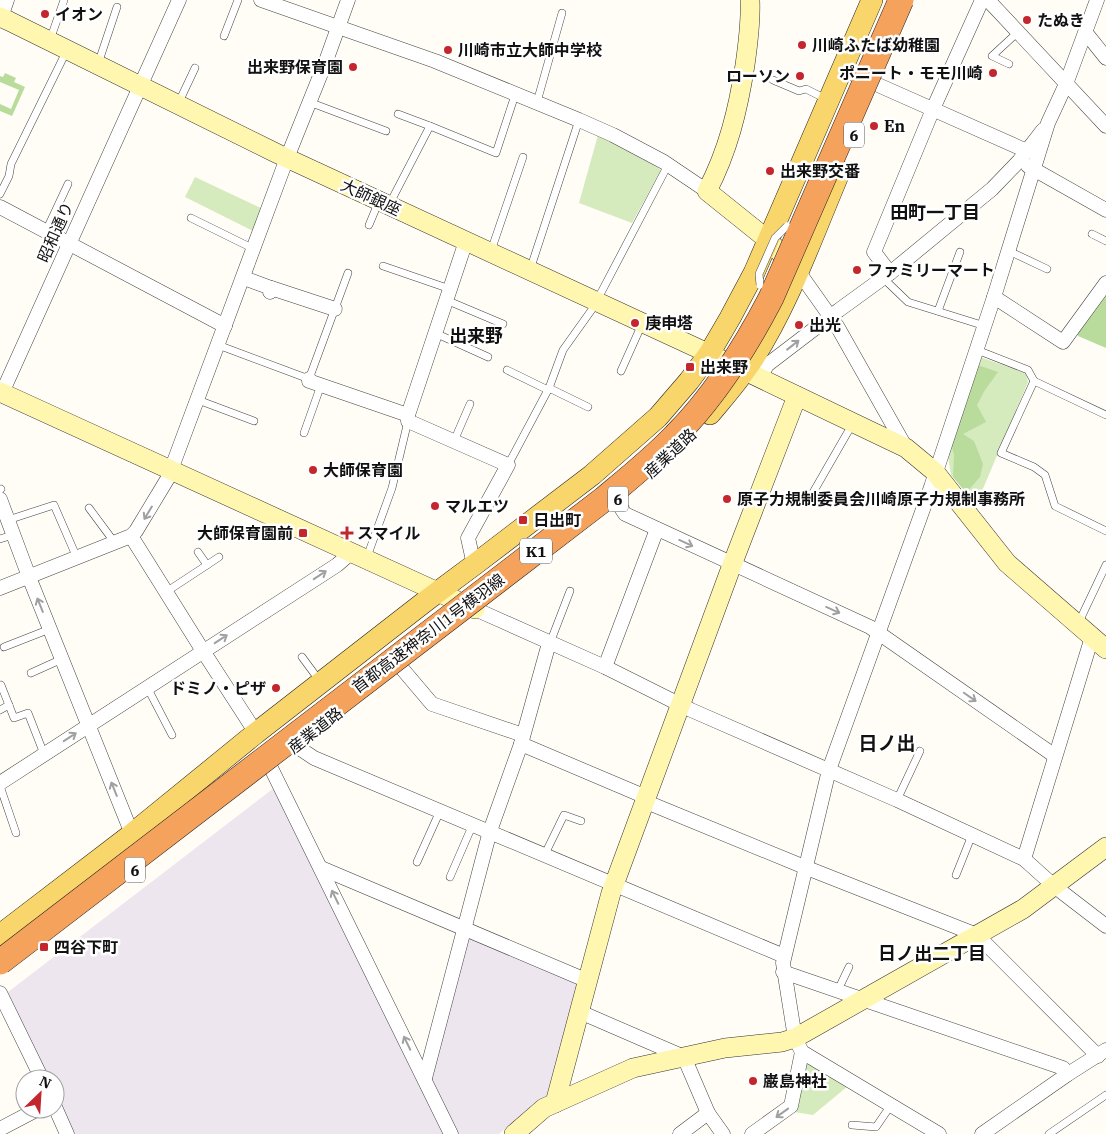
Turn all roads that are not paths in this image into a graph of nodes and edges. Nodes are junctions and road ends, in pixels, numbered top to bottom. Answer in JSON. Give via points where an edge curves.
{"nodes":[{"id":1,"x":7,"y":0,"type":"edge"},
{"id":2,"x":64,"y":0,"type":"edge"},
{"id":3,"x":179,"y":0,"type":"edge"},
{"id":4,"x":238,"y":0,"type":"edge"},
{"id":5,"x":261,"y":0,"type":"edge"},
{"id":6,"x":348,"y":0,"type":"edge"},
{"id":7,"x":750,"y":0,"type":"edge"},
{"id":8,"x":872,"y":0,"type":"edge"},
{"id":9,"x":885,"y":0,"type":"edge"},
{"id":10,"x":901,"y":0,"type":"edge"},
{"id":11,"x":912,"y":0,"type":"edge"},
{"id":12,"x":982,"y":0,"type":"edge"},
{"id":13,"x":988,"y":0,"type":"edge"},
{"id":14,"x":1097,"y":0,"type":"edge"},
{"id":15,"x":118,"y":8,"type":"dead end"},
{"id":16,"x":562,"y":13,"type":"dead end"},
{"id":17,"x":0,"y":18,"type":"edge"},
{"id":18,"x":339,"y":26,"type":"junction"},
{"id":19,"x":1018,"y":32,"type":"junction"},
{"id":20,"x":1086,"y":33,"type":"junction"},
{"id":21,"x":224,"y":36,"type":"dead end"},
{"id":22,"x":50,"y":42,"type":"junction"},
{"id":23,"x":67,"y":50,"type":"junction"},
{"id":24,"x":1106,"y":58,"type":"edge"},
{"id":25,"x":1009,"y":64,"type":"dead end"},
{"id":26,"x":97,"y":65,"type":"junction"},
{"id":27,"x":195,"y":68,"type":"dead end"},
{"id":28,"x":842,"y":69,"type":"junction"},
{"id":29,"x":773,"y":80,"type":"dead end"},
{"id":30,"x":876,"y":84,"type":"junction"},
{"id":31,"x":1066,"y":84,"type":"junction"},
{"id":32,"x":140,"y":85,"type":"junction"},
{"id":33,"x":515,"y":95,"type":"junction"},
{"id":34,"x":829,"y":100,"type":"junction"},
{"id":35,"x":309,"y":102,"type":"junction"},
{"id":36,"x":178,"y":104,"type":"junction"},
{"id":37,"x":542,"y":107,"type":"junction"},
{"id":38,"x":933,"y":109,"type":"junction"},
{"id":39,"x":398,"y":114,"type":"dead end"},
{"id":40,"x":580,"y":120,"type":"junction"},
{"id":41,"x":1048,"y":123,"type":"junction"},
{"id":42,"x":430,"y":126,"type":"junction"},
{"id":43,"x":1106,"y":126,"type":"edge"},
{"id":44,"x":386,"y":131,"type":"dead end"},
{"id":45,"x":843,"y":131,"type":"junction"},
{"id":46,"x":1023,"y":156,"type":"junction"},
{"id":47,"x":523,"y":157,"type":"dead end"},
{"id":48,"x":287,"y":158,"type":"junction"},
{"id":49,"x":668,"y":165,"type":"junction"},
{"id":50,"x":1035,"y":170,"type":"junction"},
{"id":51,"x":68,"y":184,"type":"dead end"},
{"id":52,"x":707,"y":191,"type":"junction"},
{"id":53,"x":0,"y":194,"type":"edge"},
{"id":54,"x":384,"y":203,"type":"junction"},
{"id":55,"x":0,"y":207,"type":"edge"},
{"id":56,"x":1106,"y":210,"type":"edge"},
{"id":57,"x":191,"y":218,"type":"dead end"},
{"id":58,"x":369,"y":225,"type":"dead end"},
{"id":59,"x":46,"y":232,"type":"junction"},
{"id":60,"x":785,"y":234,"type":"junction"},
{"id":61,"x":1092,"y":234,"type":"dead end"},
{"id":62,"x":1106,"y":240,"type":"edge"},
{"id":63,"x":466,"y":241,"type":"junction"},
{"id":64,"x":69,"y":244,"type":"junction"},
{"id":65,"x":254,"y":249,"type":"junction"},
{"id":66,"x":1009,"y":251,"type":"junction"},
{"id":67,"x":490,"y":252,"type":"junction"},
{"id":68,"x":960,"y":252,"type":"dead end"},
{"id":69,"x":383,"y":266,"type":"dead end"},
{"id":70,"x":530,"y":270,"type":"junction"},
{"id":71,"x":1047,"y":270,"type":"dead end"},
{"id":72,"x":798,"y":271,"type":"junction"},
{"id":73,"x":348,"y":273,"type":"dead end"},
{"id":74,"x":886,"y":276,"type":"junction"},
{"id":75,"x":244,"y":278,"type":"junction"},
{"id":76,"x":1106,"y":284,"type":"edge"},
{"id":77,"x":766,"y":291,"type":"junction"},
{"id":78,"x":448,"y":295,"type":"junction"},
{"id":79,"x":994,"y":297,"type":"junction"},
{"id":80,"x":596,"y":301,"type":"junction"},
{"id":81,"x":335,"y":309,"type":"junction"},
{"id":82,"x":938,"y":312,"type":"junction"},
{"id":83,"x":830,"y":316,"type":"junction"},
{"id":84,"x":643,"y":323,"type":"junction"},
{"id":85,"x":503,"y":324,"type":"dead end"},
{"id":86,"x":225,"y":326,"type":"junction"},
{"id":87,"x":985,"y":326,"type":"junction"},
{"id":88,"x":435,"y":333,"type":"junction"},
{"id":89,"x":218,"y":345,"type":"junction"},
{"id":90,"x":976,"y":350,"type":"junction"},
{"id":91,"x":709,"y":354,"type":"junction"},
{"id":92,"x":488,"y":357,"type":"dead end"},
{"id":93,"x":507,"y":370,"type":"dead end"},
{"id":94,"x":621,"y":371,"type":"dead end"},
{"id":95,"x":752,"y":374,"type":"junction"},
{"id":96,"x":1034,"y":381,"type":"junction"},
{"id":97,"x":315,"y":382,"type":"junction"},
{"id":98,"x":548,"y":389,"type":"junction"},
{"id":99,"x":1,"y":392,"type":"edge"},
{"id":100,"x":797,"y":396,"type":"junction"},
{"id":101,"x":198,"y":400,"type":"junction"},
{"id":102,"x":470,"y":404,"type":"dead end"},
{"id":103,"x":588,"y":407,"type":"dead end"},
{"id":104,"x":1106,"y":415,"type":"edge"},
{"id":105,"x":408,"y":418,"type":"junction"},
{"id":106,"x":254,"y":421,"type":"dead end"},
{"id":107,"x":853,"y":423,"type":"junction"},
{"id":108,"x":304,"y":433,"type":"dead end"},
{"id":109,"x":454,"y":442,"type":"junction"},
{"id":110,"x":906,"y":448,"type":"junction"},
{"id":111,"x":508,"y":465,"type":"junction"},
{"id":112,"x":170,"y":470,"type":"junction"},
{"id":113,"x":935,"y":472,"type":"junction"},
{"id":114,"x":0,"y":493,"type":"edge"},
{"id":115,"x":811,"y":496,"type":"dead end"},
{"id":116,"x":616,"y":500,"type":"junction"},
{"id":117,"x":89,"y":508,"type":"dead end"},
{"id":118,"x":8,"y":520,"type":"junction"},
{"id":119,"x":657,"y":529,"type":"junction"},
{"id":120,"x":1106,"y":531,"type":"edge"},
{"id":121,"x":131,"y":536,"type":"junction"},
{"id":122,"x":7,"y":537,"type":"edge"},
{"id":123,"x":114,"y":543,"type":"junction"},
{"id":124,"x":198,"y":552,"type":"dead end"},
{"id":125,"x":359,"y":555,"type":"junction"},
{"id":126,"x":219,"y":557,"type":"dead end"},
{"id":127,"x":77,"y":558,"type":"junction"},
{"id":128,"x":207,"y":565,"type":"junction"},
{"id":129,"x":474,"y":565,"type":"junction"},
{"id":130,"x":732,"y":565,"type":"junction"},
{"id":131,"x":1106,"y":566,"type":"edge"},
{"id":132,"x":29,"y":576,"type":"junction"},
{"id":133,"x":0,"y":588,"type":"edge"},
{"id":134,"x":570,"y":590,"type":"dead end"},
{"id":135,"x":166,"y":592,"type":"junction"},
{"id":136,"x":437,"y":592,"type":"junction"},
{"id":137,"x":475,"y":609,"type":"junction"},
{"id":138,"x":1077,"y":624,"type":"junction"},
{"id":139,"x":50,"y":630,"type":"junction"},
{"id":140,"x":879,"y":633,"type":"junction"},
{"id":141,"x":550,"y":643,"type":"junction"},
{"id":142,"x":1099,"y":643,"type":"edge"},
{"id":143,"x":4,"y":647,"type":"dead end"},
{"id":144,"x":202,"y":651,"type":"junction"},
{"id":145,"x":302,"y":657,"type":"dead end"},
{"id":146,"x":62,"y":659,"type":"junction"},
{"id":147,"x":399,"y":665,"type":"junction"},
{"id":148,"x":605,"y":667,"type":"junction"},
{"id":149,"x":31,"y":673,"type":"dead end"},
{"id":150,"x":321,"y":682,"type":"junction"},
{"id":151,"x":0,"y":686,"type":"edge"},
{"id":152,"x":146,"y":687,"type":"junction"},
{"id":153,"x":681,"y":704,"type":"junction"},
{"id":154,"x":9,"y":706,"type":"junction"},
{"id":155,"x":0,"y":710,"type":"edge"},
{"id":156,"x":88,"y":725,"type":"junction"},
{"id":157,"x":256,"y":733,"type":"junction"},
{"id":158,"x":172,"y":735,"type":"dead end"},
{"id":159,"x":522,"y":739,"type":"junction"},
{"id":160,"x":296,"y":746,"type":"junction"},
{"id":161,"x":920,"y":751,"type":"dead end"},
{"id":162,"x":44,"y":754,"type":"junction"},
{"id":163,"x":1055,"y":756,"type":"junction"},
{"id":164,"x":270,"y":766,"type":"junction"},
{"id":165,"x":829,"y":770,"type":"junction"},
{"id":166,"x":0,"y":784,"type":"edge"},
{"id":167,"x":645,"y":799,"type":"junction"},
{"id":168,"x":897,"y":800,"type":"junction"},
{"id":169,"x":440,"y":811,"type":"junction"},
{"id":170,"x":581,"y":821,"type":"dead end"},
{"id":171,"x":473,"y":824,"type":"junction"},
{"id":172,"x":490,"y":831,"type":"junction"},
{"id":173,"x":16,"y":833,"type":"dead end"},
{"id":174,"x":132,"y":834,"type":"junction"},
{"id":175,"x":972,"y":835,"type":"junction"},
{"id":176,"x":1106,"y":847,"type":"edge"},
{"id":177,"x":545,"y":854,"type":"junction"},
{"id":178,"x":1024,"y":859,"type":"junction"},
{"id":179,"x":417,"y":862,"type":"dead end"},
{"id":180,"x":321,"y":868,"type":"junction"},
{"id":181,"x":807,"y":868,"type":"junction"},
{"id":182,"x":956,"y":875,"type":"dead end"},
{"id":183,"x":450,"y":878,"type":"dead end"},
{"id":184,"x":614,"y":885,"type":"junction"},
{"id":185,"x":1054,"y":886,"type":"junction"},
{"id":186,"x":1106,"y":926,"type":"edge"},
{"id":187,"x":465,"y":928,"type":"junction"},
{"id":188,"x":0,"y":935,"type":"edge"},
{"id":189,"x":976,"y":935,"type":"junction"},
{"id":190,"x":0,"y":944,"type":"edge"},
{"id":191,"x":784,"y":956,"type":"junction"},
{"id":192,"x":0,"y":962,"type":"edge"},
{"id":193,"x":849,"y":967,"type":"dead end"},
{"id":194,"x":784,"y":972,"type":"junction"},
{"id":195,"x":0,"y":974,"type":"edge"},
{"id":196,"x":588,"y":980,"type":"junction"},
{"id":197,"x":838,"y":990,"type":"junction"},
{"id":198,"x":0,"y":993,"type":"edge"},
{"id":199,"x":862,"y":999,"type":"junction"},
{"id":200,"x":580,"y":1012,"type":"junction"},
{"id":201,"x":798,"y":1045,"type":"junction"},
{"id":202,"x":1102,"y":1053,"type":"edge"},
{"id":203,"x":684,"y":1056,"type":"junction"},
{"id":204,"x":37,"y":1069,"type":"edge"},
{"id":205,"x":1068,"y":1074,"type":"junction"},
{"id":206,"x":425,"y":1078,"type":"junction"},
{"id":207,"x":1106,"y":1095,"type":"edge"},
{"id":208,"x":555,"y":1103,"type":"junction"},
{"id":209,"x":891,"y":1105,"type":"junction"},
{"id":210,"x":708,"y":1113,"type":"junction"},
{"id":211,"x":19,"y":1119,"type":"edge"},
{"id":212,"x":60,"y":1119,"type":"edge"},
{"id":213,"x":852,"y":1125,"type":"dead end"},
{"id":214,"x":0,"y":1129,"type":"edge"},
{"id":215,"x":67,"y":1134,"type":"edge"},
{"id":216,"x":451,"y":1134,"type":"edge"},
{"id":217,"x":514,"y":1134,"type":"edge"},
{"id":218,"x":680,"y":1134,"type":"edge"},
{"id":219,"x":723,"y":1134,"type":"edge"},
{"id":220,"x":752,"y":1134,"type":"edge"},
{"id":221,"x":939,"y":1134,"type":"edge"},
{"id":222,"x":982,"y":1134,"type":"edge"},
{"id":223,"x":1049,"y":1134,"type":"edge"}],
"edges":[{"from":1,"to":17,"type":"street"},
{"from":2,"to":22,"type":"lane"},
{"from":3,"to":32,"type":"street","name":"昭和通り"},
{"from":4,"to":21,"type":"lane"},
{"from":5,"to":18,"type":"street"},
{"from":6,"to":18,"type":"street"},
{"from":7,"to":52,"type":"street","via":[[749,39],[738,108],[727,145]]},
{"from":8,"to":28,"type":"main road","name":"産業道路","number":"6"},
{"from":9,"to":60,"type":"highway","name":"首都高速神奈川1号横羽線","number":"K1"},
{"from":10,"to":45,"type":"highway","name":"首都高速神奈川1号横羽線","number":"K1","bridge":true},
{"from":11,"to":30,"type":"main road","name":"産業道路","number":"6"},
{"from":11,"to":45,"type":"highway","bridge":true},
{"from":12,"to":38,"type":"street"},
{"from":13,"to":19,"type":"street"},
{"from":14,"to":20,"type":"street"},
{"from":15,"to":26,"type":"lane"},
{"from":16,"to":37,"type":"lane"},
{"from":17,"to":22,"type":"street","name":"大師銀座"},
{"from":18,"to":33,"type":"street"},
{"from":18,"to":35,"type":"street"},
{"from":19,"to":25,"type":"lane","via":[[992,56]]},
{"from":19,"to":31,"type":"street"},
{"from":20,"to":24,"type":"street"},
{"from":20,"to":31,"type":"street"},
{"from":22,"to":23,"type":"street","name":"大師銀座"},
{"from":23,"to":26,"type":"street","name":"大師銀座"},
{"from":23,"to":53,"type":"lane","via":[[11,164]]},
{"from":26,"to":32,"type":"street","name":"大師銀座"},
{"from":27,"to":36,"type":"lane"},
{"from":28,"to":30,"type":"street"},
{"from":28,"to":34,"type":"main road","name":"産業道路","number":"6"},
{"from":29,"to":34,"type":"lane","via":[[799,91],[806,89]]},
{"from":30,"to":38,"type":"street"},
{"from":30,"to":72,"type":"main road","name":"産業道路","number":"6"},
{"from":31,"to":41,"type":"street"},
{"from":31,"to":43,"type":"street"},
{"from":32,"to":36,"type":"street","name":"大師銀座"},
{"from":32,"to":64,"type":"street","name":"昭和通り"},
{"from":33,"to":37,"type":"street"},
{"from":33,"to":42,"type":"lane","via":[[496,153]]},
{"from":34,"to":60,"type":"main road","name":"産業道路","number":"6"},
{"from":35,"to":44,"type":"lane"},
{"from":35,"to":48,"type":"street"},
{"from":36,"to":48,"type":"street","name":"大師銀座"},
{"from":37,"to":40,"type":"street"},
{"from":38,"to":46,"type":"street"},
{"from":38,"to":74,"type":"street","via":[[874,252]]},
{"from":39,"to":42,"type":"lane"},
{"from":40,"to":49,"type":"street","via":[[613,134]]},
{"from":40,"to":70,"type":"lane"},
{"from":41,"to":46,"type":"street"},
{"from":41,"to":50,"type":"street"},
{"from":42,"to":54,"type":"lane"},
{"from":45,"to":60,"type":"highway","name":"首都高速神奈川1号横羽線","number":"K1","bridge":true},
{"from":46,"to":50,"type":"street"},
{"from":46,"to":74,"type":"street","via":[[992,189]]},
{"from":47,"to":67,"type":"lane"},
{"from":48,"to":54,"type":"street","name":"大師銀座"},
{"from":48,"to":65,"type":"street"},
{"from":49,"to":52,"type":"street"},
{"from":49,"to":80,"type":"lane"},
{"from":50,"to":56,"type":"street"},
{"from":50,"to":66,"type":"street"},
{"from":51,"to":59,"type":"lane"},
{"from":52,"to":60,"type":"street"},
{"from":54,"to":58,"type":"lane"},
{"from":54,"to":63,"type":"street","name":"大師銀座"},
{"from":55,"to":59,"type":"street"},
{"from":57,"to":65,"type":"lane"},
{"from":59,"to":64,"type":"street"},
{"from":60,"to":72,"type":"street"},
{"from":60,"to":77,"type":"highway","name":"首都高速神奈川1号横羽線","number":"K1","bridge":true},
{"from":60,"to":91,"type":"main road","name":"産業道路","number":"6","via":[[754,273]]},
{"from":61,"to":62,"type":"lane"},
{"from":63,"to":67,"type":"street","name":"大師銀座"},
{"from":63,"to":78,"type":"street"},
{"from":64,"to":86,"type":"street"},
{"from":64,"to":99,"type":"street","name":"昭和通り"},
{"from":65,"to":75,"type":"street"},
{"from":66,"to":71,"type":"lane"},
{"from":66,"to":79,"type":"street"},
{"from":67,"to":70,"type":"street","name":"大師銀座"},
{"from":68,"to":82,"type":"lane"},
{"from":69,"to":78,"type":"lane"},
{"from":70,"to":80,"type":"street","name":"大師銀座"},
{"from":72,"to":83,"type":"street"},
{"from":72,"to":95,"type":"main road","name":"産業道路","number":"6","via":[[761,346]]},
{"from":73,"to":81,"type":"lane"},
{"from":74,"to":82,"type":"lane","via":[[908,302]]},
{"from":74,"to":83,"type":"street"},
{"from":75,"to":81,"type":"street","via":[[271,290]]},
{"from":75,"to":86,"type":"street"},
{"from":76,"to":79,"type":"street","via":[[1064,342]]},
{"from":77,"to":190,"type":"highway","name":"首都高速神奈川1号横羽線","number":"K1","via":[[701,382],[663,426],[617,469]]},
{"from":77,"to":192,"type":"highway","name":"首都高速神奈川1号横羽線","number":"K1","bridge":true,"via":[[738,358],[700,409],[631,477]]},
{"from":78,"to":85,"type":"lane"},
{"from":78,"to":88,"type":"street"},
{"from":79,"to":87,"type":"street"},
{"from":80,"to":84,"type":"street","name":"大師銀座"},
{"from":80,"to":98,"type":"lane","via":[[563,350]]},
{"from":81,"to":97,"type":"lane"},
{"from":82,"to":87,"type":"lane"},
{"from":95,"to":83,"type":"street","one_way":true},
{"from":83,"to":110,"type":"street"},
{"from":84,"to":91,"type":"street","name":"大師銀座"},
{"from":84,"to":94,"type":"lane"},
{"from":86,"to":89,"type":"street"},
{"from":87,"to":90,"type":"street"},
{"from":88,"to":92,"type":"lane"},
{"from":88,"to":105,"type":"street"},
{"from":89,"to":97,"type":"lane"},
{"from":89,"to":101,"type":"street"},
{"from":90,"to":96,"type":"lane","via":[[1028,370]]},
{"from":90,"to":113,"type":"street"},
{"from":91,"to":95,"type":"street","name":"大師銀座"},
{"from":91,"to":129,"type":"main road","name":"産業道路","number":"6","via":[[668,406],[636,437]]},
{"from":93,"to":98,"type":"lane"},
{"from":95,"to":100,"type":"street","name":"大師銀座"},
{"from":95,"to":116,"type":"main road","name":"産業道路","number":"6","via":[[660,465]]},
{"from":96,"to":104,"type":"lane"},
{"from":96,"to":120,"type":"lane","via":[[1001,453],[1045,475],[1056,506]]},
{"from":97,"to":105,"type":"street"},
{"from":97,"to":108,"type":"lane"},
{"from":98,"to":103,"type":"lane"},
{"from":98,"to":111,"type":"lane"},
{"from":99,"to":112,"type":"street"},
{"from":100,"to":107,"type":"street","name":"大師銀座"},
{"from":100,"to":130,"type":"street"},
{"from":101,"to":106,"type":"lane"},
{"from":101,"to":112,"type":"street"},
{"from":102,"to":109,"type":"lane"},
{"from":105,"to":109,"type":"street"},
{"from":105,"to":125,"type":"lane","via":[[392,488]]},
{"from":107,"to":110,"type":"street","name":"大師銀座"},
{"from":107,"to":115,"type":"lane"},
{"from":109,"to":111,"type":"street"},
{"from":110,"to":113,"type":"street","name":"大師銀座"},
{"from":111,"to":129,"type":"street","via":[[468,538]]},
{"from":112,"to":121,"type":"street","one_way":true},
{"from":112,"to":125,"type":"street","via":[[221,497]]},
{"from":113,"to":138,"type":"street","name":"大師銀座","via":[[1007,563]]},
{"from":113,"to":140,"type":"street"},
{"from":114,"to":118,"type":"street"},
{"from":116,"to":119,"type":"street","via":[[625,514]]},
{"from":116,"to":137,"type":"main road","name":"産業道路","number":"6"},
{"from":117,"to":123,"type":"lane"},
{"from":118,"to":122,"type":"street"},
{"from":118,"to":127,"type":"lane","via":[[54,505]]},
{"from":119,"to":130,"type":"street","one_way":true},
{"from":119,"to":148,"type":"street"},
{"from":121,"to":123,"type":"street"},
{"from":121,"to":135,"type":"street"},
{"from":122,"to":132,"type":"street"},
{"from":123,"to":127,"type":"street"},
{"from":124,"to":128,"type":"lane"},
{"from":125,"to":136,"type":"street"},
{"from":144,"to":125,"type":"street","one_way":true,"via":[[337,565]]},
{"from":126,"to":128,"type":"lane"},
{"from":127,"to":132,"type":"street"},
{"from":128,"to":135,"type":"lane"},
{"from":129,"to":136,"type":"main road","name":"産業道路","number":"6"},
{"from":130,"to":140,"type":"street","one_way":true},
{"from":130,"to":153,"type":"street"},
{"from":131,"to":138,"type":"lane"},
{"from":132,"to":133,"type":"street"},
{"from":139,"to":132,"type":"street","one_way":true},
{"from":134,"to":141,"type":"lane"},
{"from":135,"to":144,"type":"street"},
{"from":136,"to":137,"type":"street"},
{"from":136,"to":150,"type":"main road","name":"産業道路","number":"6"},
{"from":137,"to":141,"type":"street"},
{"from":137,"to":147,"type":"main road","name":"産業道路","number":"6"},
{"from":138,"to":142,"type":"street","name":"大師銀座"},
{"from":139,"to":143,"type":"lane"},
{"from":139,"to":146,"type":"street"},
{"from":140,"to":163,"type":"street","one_way":true},
{"from":140,"to":165,"type":"street"},
{"from":141,"to":148,"type":"street"},
{"from":141,"to":159,"type":"street"},
{"from":142,"to":163,"type":"street"},
{"from":144,"to":152,"type":"street"},
{"from":144,"to":157,"type":"street"},
{"from":145,"to":150,"type":"lane"},
{"from":146,"to":149,"type":"lane"},
{"from":146,"to":156,"type":"street"},
{"from":147,"to":159,"type":"street","via":[[432,704]]},
{"from":147,"to":160,"type":"main road","name":"産業道路","number":"6"},
{"from":148,"to":153,"type":"street"},
{"from":150,"to":157,"type":"main road","name":"産業道路","number":"6"},
{"from":151,"to":154,"type":"lane"},
{"from":152,"to":156,"type":"street"},
{"from":152,"to":158,"type":"lane"},
{"from":153,"to":165,"type":"street"},
{"from":153,"to":167,"type":"street"},
{"from":154,"to":155,"type":"lane"},
{"from":154,"to":162,"type":"lane","via":[[14,718],[28,712]]},
{"from":162,"to":156,"type":"street","one_way":true},
{"from":174,"to":156,"type":"street","one_way":true},
{"from":157,"to":164,"type":"street"},
{"from":157,"to":174,"type":"main road","name":"産業道路","number":"6"},
{"from":159,"to":167,"type":"street"},
{"from":159,"to":172,"type":"street"},
{"from":160,"to":164,"type":"main road","name":"産業道路","number":"6"},
{"from":160,"to":169,"type":"street","via":[[314,758]]},
{"from":161,"to":168,"type":"lane"},
{"from":162,"to":166,"type":"street"},
{"from":163,"to":178,"type":"street"},
{"from":164,"to":180,"type":"street"},
{"from":164,"to":195,"type":"main road","name":"産業道路","number":"6"},
{"from":165,"to":168,"type":"street"},
{"from":165,"to":181,"type":"street"},
{"from":166,"to":173,"type":"lane"},
{"from":167,"to":181,"type":"street"},
{"from":167,"to":184,"type":"street"},
{"from":168,"to":175,"type":"street"},
{"from":169,"to":171,"type":"street"},
{"from":169,"to":179,"type":"lane"},
{"from":170,"to":177,"type":"lane","via":[[564,815]]},
{"from":171,"to":172,"type":"street"},
{"from":171,"to":183,"type":"lane"},
{"from":172,"to":177,"type":"street"},
{"from":172,"to":187,"type":"street"},
{"from":174,"to":188,"type":"main road","name":"産業道路","number":"6"},
{"from":175,"to":178,"type":"street"},
{"from":175,"to":182,"type":"lane"},
{"from":176,"to":185,"type":"street"},
{"from":177,"to":184,"type":"street"},
{"from":178,"to":185,"type":"street"},
{"from":180,"to":187,"type":"street"},
{"from":206,"to":180,"type":"street","one_way":true},
{"from":181,"to":189,"type":"street"},
{"from":181,"to":191,"type":"street"},
{"from":184,"to":191,"type":"street"},
{"from":184,"to":196,"type":"street"},
{"from":185,"to":186,"type":"street"},
{"from":185,"to":189,"type":"street","via":[[1023,909]]},
{"from":187,"to":196,"type":"street"},
{"from":187,"to":206,"type":"street"},
{"from":189,"to":199,"type":"street"},
{"from":189,"to":202,"type":"street"},
{"from":191,"to":194,"type":"street"},
{"from":193,"to":197,"type":"lane"},
{"from":194,"to":197,"type":"street"},
{"from":194,"to":201,"type":"street"},
{"from":196,"to":200,"type":"street"},
{"from":197,"to":199,"type":"street"},
{"from":198,"to":204,"type":"street"},
{"from":199,"to":201,"type":"street"},
{"from":199,"to":205,"type":"street","via":[[1063,1068]]},
{"from":200,"to":203,"type":"street"},
{"from":200,"to":208,"type":"street"},
{"from":201,"to":203,"type":"street","via":[[782,1042]]},
{"from":201,"to":209,"type":"street"},
{"from":201,"to":220,"type":"street","one_way":true,"via":[[790,1106]]},
{"from":202,"to":205,"type":"street"},
{"from":203,"to":208,"type":"street","via":[[633,1068]]},
{"from":203,"to":210,"type":"street"},
{"from":205,"to":222,"type":"street"},
{"from":206,"to":216,"type":"street"},
{"from":207,"to":223,"type":"lane"},
{"from":208,"to":217,"type":"street","via":[[544,1108]]},
{"from":209,"to":213,"type":"lane","via":[[876,1127]]},
{"from":209,"to":221,"type":"street"},
{"from":210,"to":218,"type":"street"},
{"from":210,"to":219,"type":"street"},
{"from":211,"to":214,"type":"street"},
{"from":212,"to":215,"type":"street"}]}
